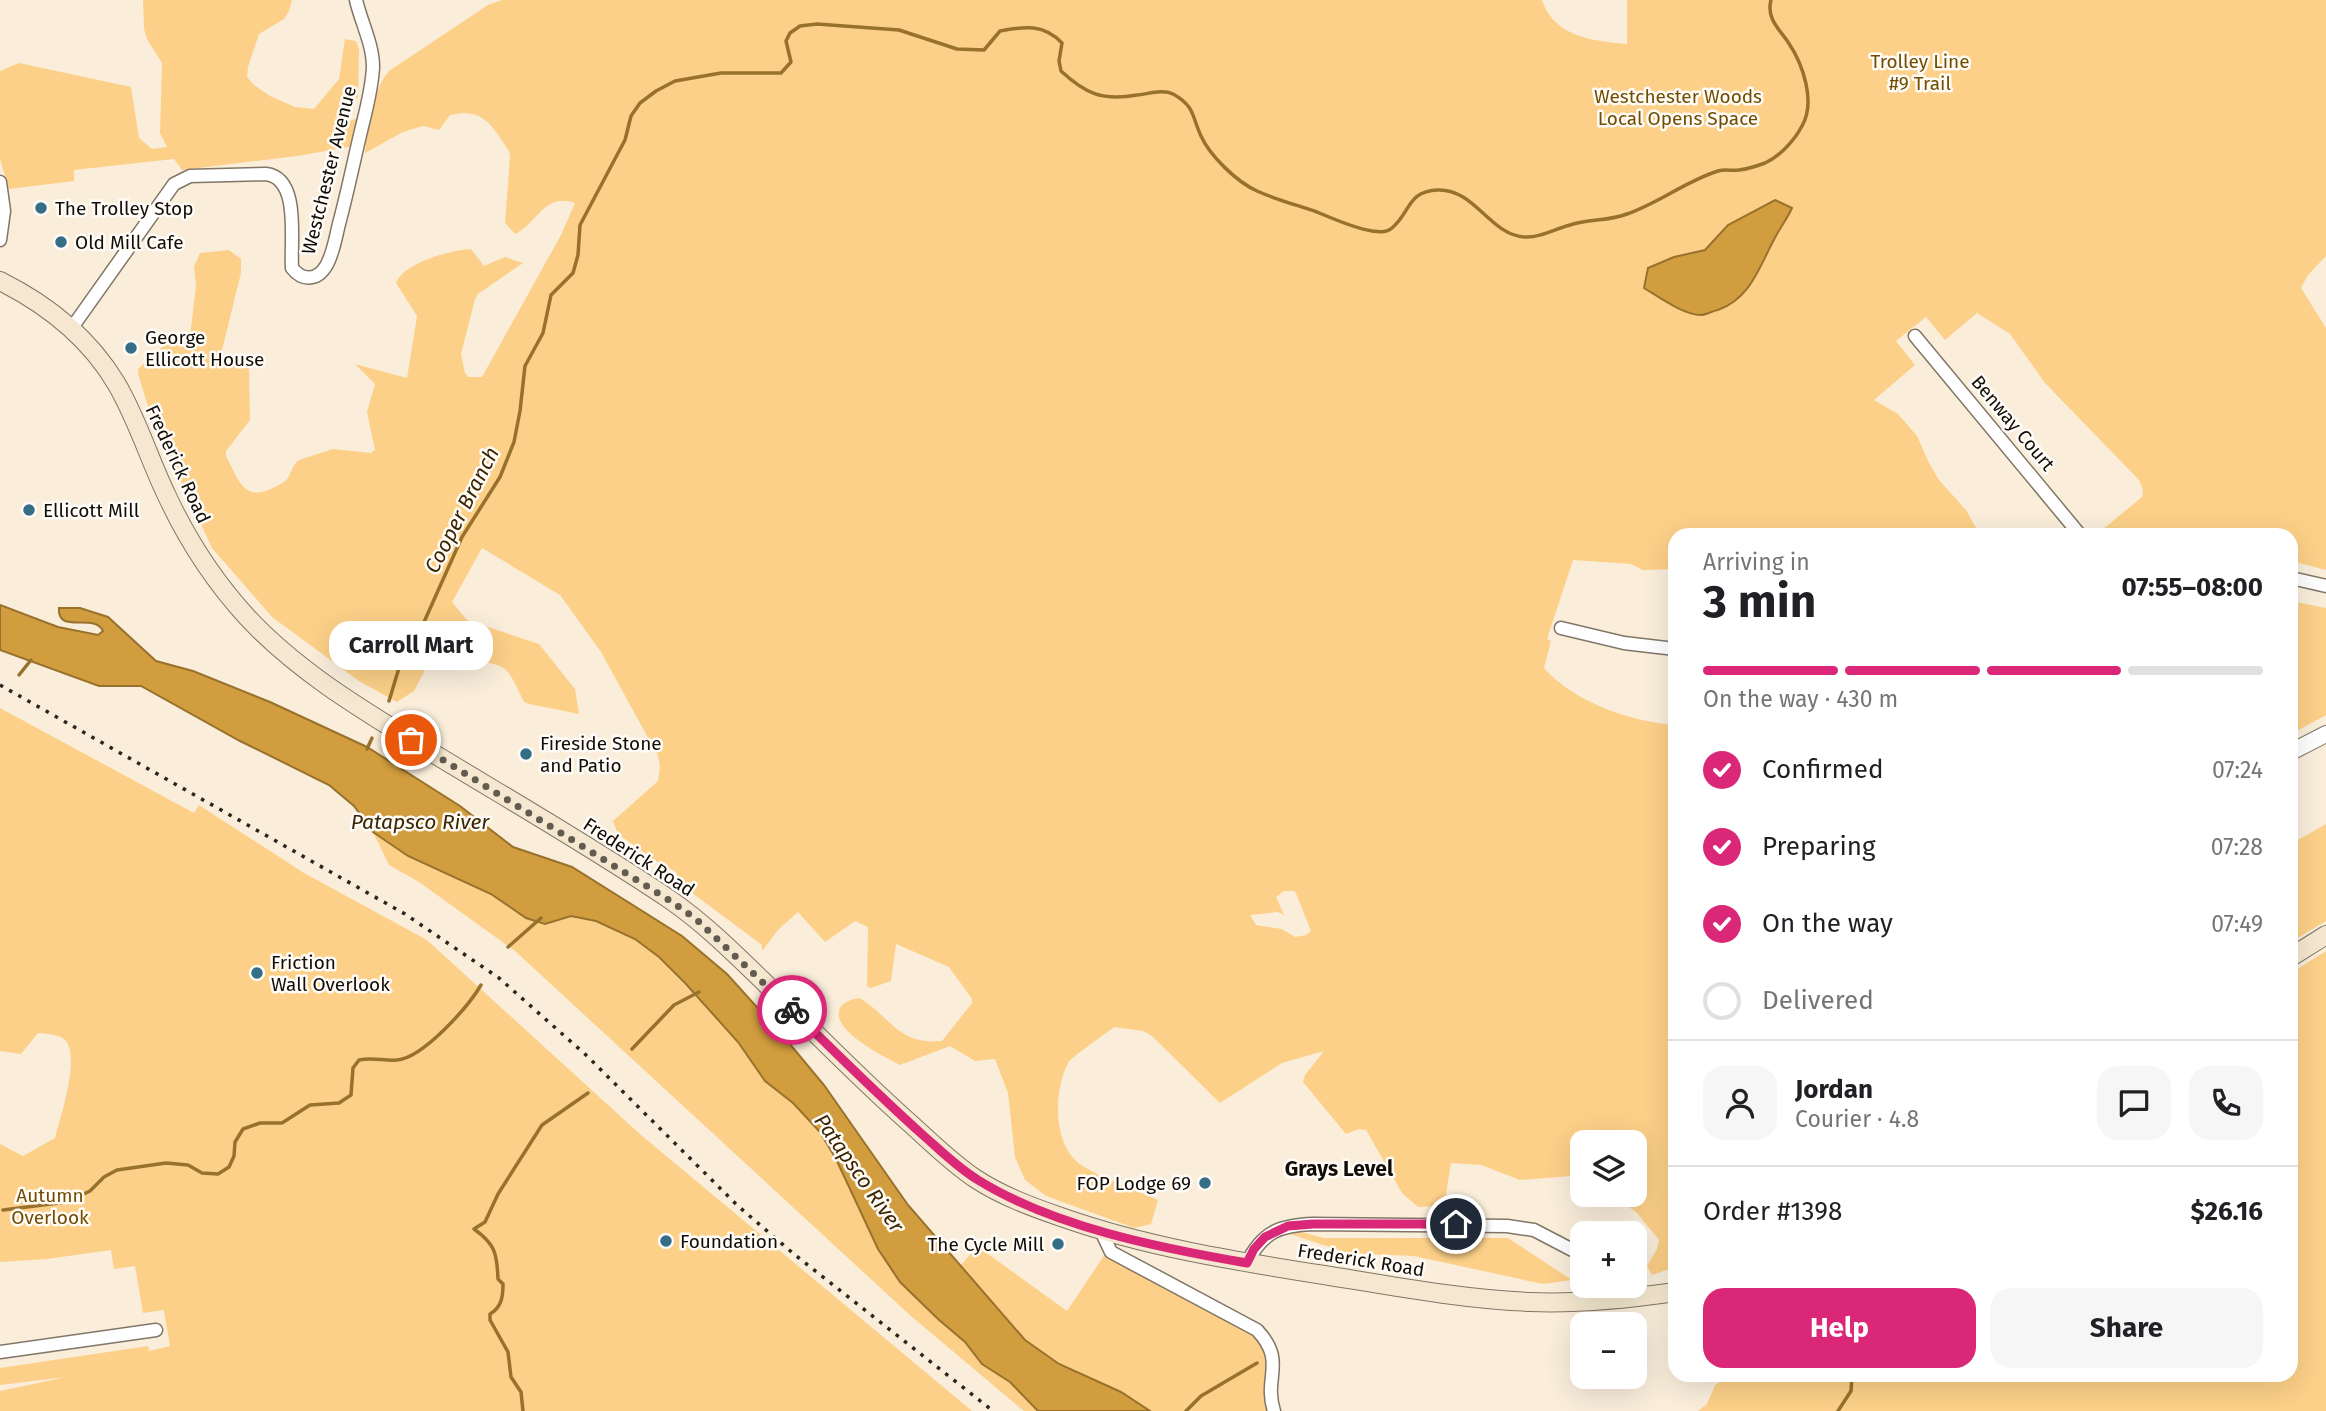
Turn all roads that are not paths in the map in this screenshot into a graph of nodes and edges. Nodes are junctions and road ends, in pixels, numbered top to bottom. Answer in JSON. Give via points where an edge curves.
{"nodes":[{"id":1,"x":356,"y":0,"type":"edge"},
{"id":2,"x":0,"y":181,"type":"edge"},
{"id":3,"x":0,"y":240,"type":"edge"},
{"id":4,"x":0,"y":281,"type":"edge"},
{"id":5,"x":71,"y":329,"type":"junction"},
{"id":6,"x":1915,"y":336,"type":"dead end"},
{"id":7,"x":2074,"y":528,"type":"edge"},
{"id":8,"x":2298,"y":580,"type":"edge"},
{"id":9,"x":2326,"y":586,"type":"edge"},
{"id":10,"x":1562,"y":628,"type":"dead end"},
{"id":11,"x":1668,"y":648,"type":"edge"},
{"id":12,"x":2326,"y":734,"type":"edge"},
{"id":13,"x":2298,"y":748,"type":"edge"},
{"id":14,"x":2326,"y":935,"type":"edge"},
{"id":15,"x":2298,"y":953,"type":"edge"},
{"id":16,"x":1101,"y":1231,"type":"junction"},
{"id":17,"x":1570,"y":1249,"type":"edge"},
{"id":18,"x":1247,"y":1263,"type":"junction"},
{"id":19,"x":1647,"y":1292,"type":"edge"},
{"id":20,"x":1668,"y":1292,"type":"edge"},
{"id":21,"x":1594,"y":1298,"type":"edge"},
{"id":22,"x":156,"y":1330,"type":"dead end"},
{"id":23,"x":0,"y":1352,"type":"edge"},
{"id":24,"x":1274,"y":1411,"type":"edge"}],
"edges":[{"from":1,"to":5,"type":"street","name":"Westchester Avenue","via":[[373,64],[355,159],[326,266],[313,278],[297,275],[292,268],[289,198],[274,175],[190,176],[174,184]]},
{"from":2,"to":3,"type":"street","via":[[4,211]]},
{"from":4,"to":5,"type":"main road","name":"Frederick Road","via":[[46,307]]},
{"from":5,"to":16,"type":"main road","name":"Frederick Road","via":[[115,381],[189,537],[247,616],[286,654],[379,721],[593,850],[696,919],[899,1114],[976,1179],[1012,1198]]},
{"from":6,"to":7,"type":"street","name":"Benway Court"},
{"from":8,"to":9,"type":"street"},
{"from":10,"to":11,"type":"street"},
{"from":12,"to":13,"type":"street"},
{"from":14,"to":15,"type":"main road"},
{"from":16,"to":18,"type":"main road","name":"Frederick Road"},
{"from":16,"to":24,"type":"street","via":[[1111,1252],[1266,1339],[1274,1358],[1270,1401]]},
{"from":17,"to":18,"type":"street","via":[[1534,1230],[1507,1226],[1313,1224],[1274,1231],[1254,1249]]},
{"from":18,"to":21,"type":"main road","name":"Frederick Road","via":[[1485,1298],[1566,1303]]},
{"from":19,"to":20,"type":"main road","name":"Frederick Road"},
{"from":22,"to":23,"type":"street"}]}
